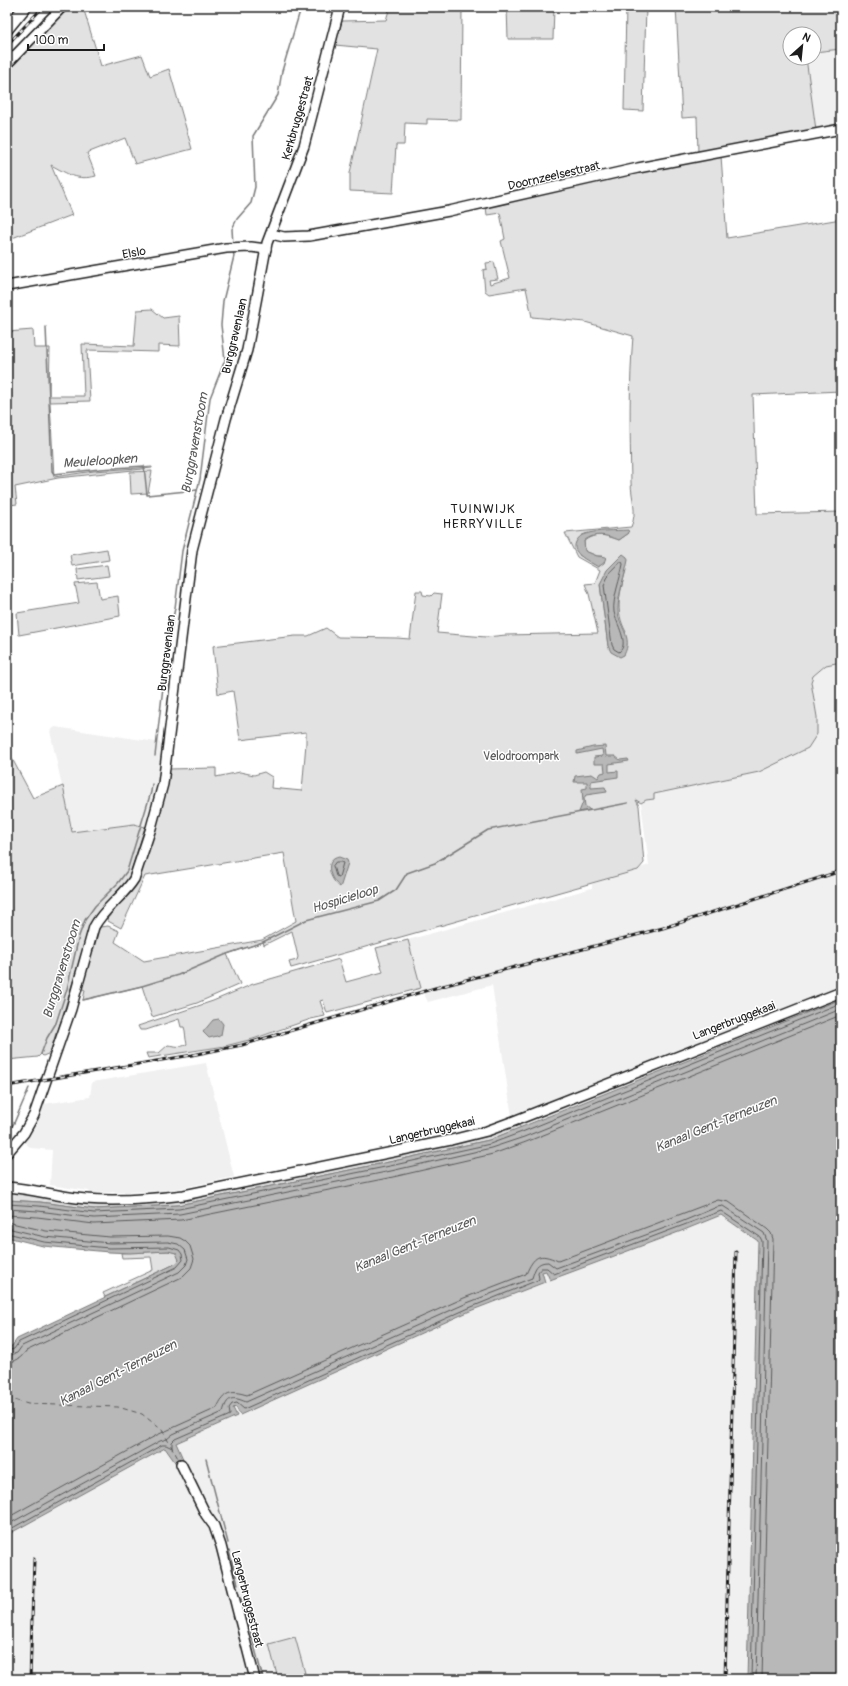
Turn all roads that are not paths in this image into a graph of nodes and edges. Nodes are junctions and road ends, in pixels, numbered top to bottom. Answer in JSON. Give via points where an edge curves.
{"nodes":[{"id":1,"x":25,"y":7,"type":"edge"},
{"id":2,"x":62,"y":7,"type":"edge"},
{"id":3,"x":340,"y":7,"type":"edge"},
{"id":4,"x":7,"y":29,"type":"edge"},
{"id":5,"x":7,"y":64,"type":"edge"},
{"id":6,"x":841,"y":129,"type":"edge"},
{"id":7,"x":271,"y":234,"type":"junction"},
{"id":8,"x":266,"y":249,"type":"junction"},
{"id":9,"x":7,"y":286,"type":"edge"},
{"id":10,"x":841,"y":992,"type":"edge"},
{"id":11,"x":7,"y":1153,"type":"edge"},
{"id":12,"x":7,"y":1187,"type":"edge"},
{"id":13,"x":182,"y":1464,"type":"dead end"},
{"id":14,"x":255,"y":1679,"type":"edge"}],
"edges":[{"from":1,"to":4,"type":"highway"},
{"from":2,"to":5,"type":"main road"},
{"from":3,"to":7,"type":"main road","name":"Kerkbruggestraat","via":[[304,146]]},
{"from":6,"to":7,"type":"main road","name":"Doornzeelsestraat","via":[[638,168],[441,213],[309,236],[284,237]]},
{"from":7,"to":8,"type":"main road","name":"Burggravenlaan"},
{"from":8,"to":9,"type":"main road","name":"Elslo","via":[[233,248]]},
{"from":8,"to":11,"type":"main road","name":"Burggravenlaan","via":[[247,350],[192,550],[163,784],[134,879],[101,916],[91,934],[71,1009],[29,1127]]},
{"from":10,"to":12,"type":"main road","name":"Langerbruggekaai","via":[[514,1121],[451,1140],[167,1197],[105,1200],[66,1197]]},
{"from":13,"to":14,"type":"main road","name":"Langerbruggestraat","via":[[206,1515],[214,1526],[221,1546]]}]}
